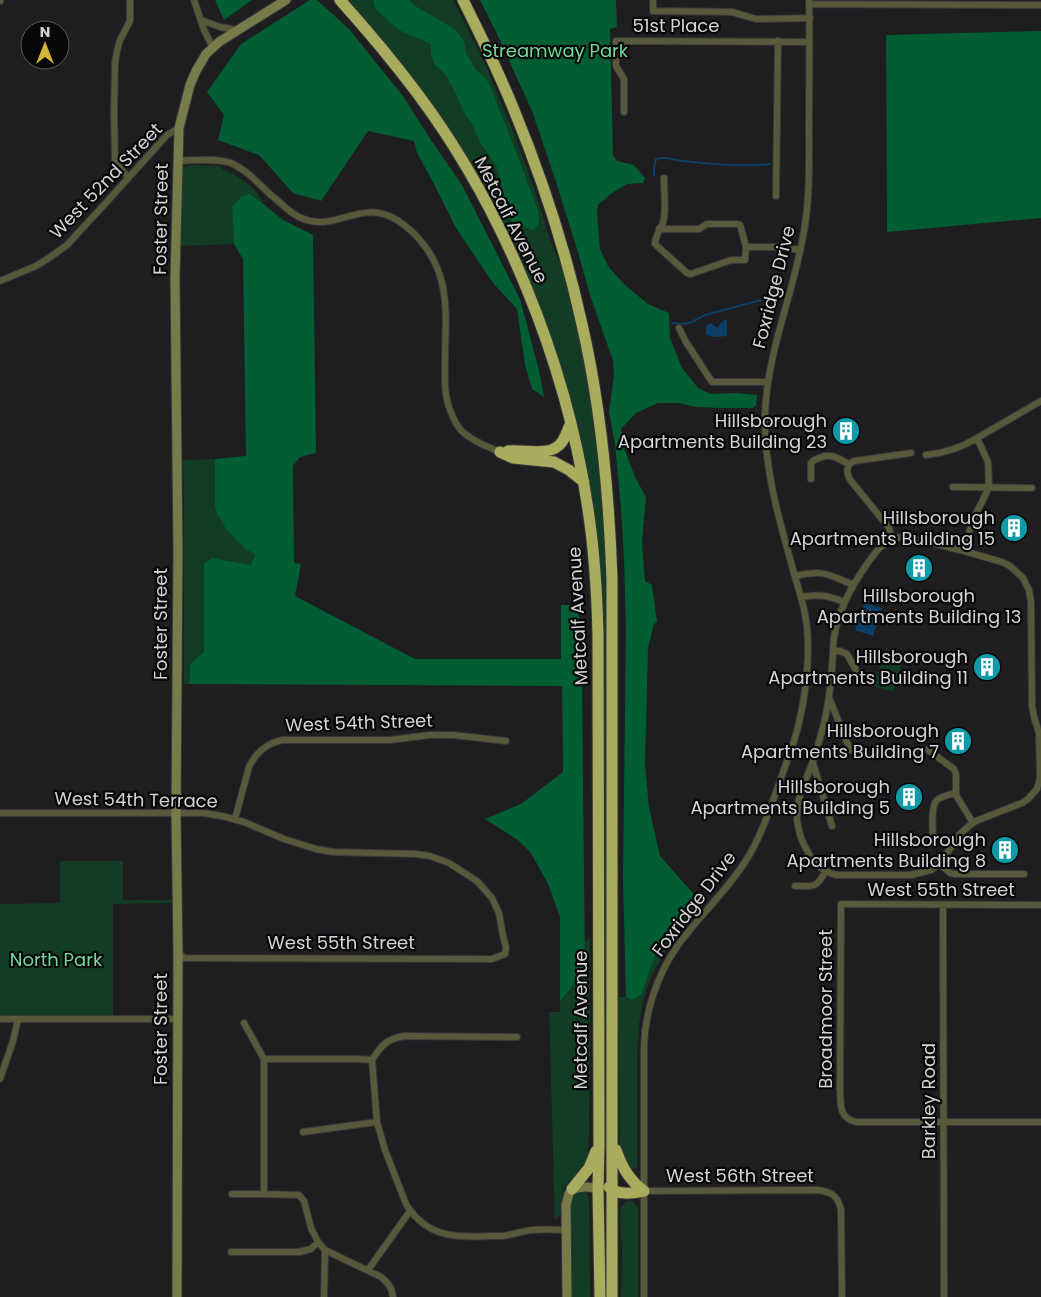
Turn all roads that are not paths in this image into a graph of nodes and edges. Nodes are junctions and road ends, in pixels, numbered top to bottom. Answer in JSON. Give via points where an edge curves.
{"nodes":[{"id":1,"x":130,"y":0,"type":"edge"},
{"id":2,"x":194,"y":0,"type":"edge"},
{"id":3,"x":286,"y":0,"type":"edge"},
{"id":4,"x":340,"y":0,"type":"edge"},
{"id":5,"x":463,"y":0,"type":"edge"},
{"id":6,"x":653,"y":0,"type":"edge"},
{"id":7,"x":809,"y":2,"type":"edge"},
{"id":8,"x":1007,"y":2,"type":"edge"},
{"id":9,"x":1041,"y":4,"type":"edge"},
{"id":10,"x":810,"y":18,"type":"junction"},
{"id":11,"x":201,"y":20,"type":"junction"},
{"id":12,"x":236,"y":30,"type":"junction"},
{"id":13,"x":778,"y":41,"type":"junction"},
{"id":14,"x":809,"y":42,"type":"junction"},
{"id":15,"x":213,"y":48,"type":"junction"},
{"id":16,"x":624,"y":112,"type":"dead end"},
{"id":17,"x":179,"y":128,"type":"junction"},
{"id":18,"x":178,"y":161,"type":"junction"},
{"id":19,"x":129,"y":177,"type":"junction"},
{"id":20,"x":664,"y":178,"type":"dead end"},
{"id":21,"x":776,"y":196,"type":"dead end"},
{"id":22,"x":659,"y":229,"type":"junction"},
{"id":23,"x":746,"y":247,"type":"junction"},
{"id":24,"x":800,"y":250,"type":"junction"},
{"id":25,"x":0,"y":281,"type":"edge"},
{"id":26,"x":679,"y":328,"type":"dead end"},
{"id":27,"x":768,"y":382,"type":"junction"},
{"id":28,"x":1041,"y":401,"type":"edge"},
{"id":29,"x":571,"y":423,"type":"junction"},
{"id":30,"x":977,"y":438,"type":"junction"},
{"id":31,"x":500,"y":452,"type":"junction"},
{"id":32,"x":911,"y":453,"type":"dead end"},
{"id":33,"x":926,"y":455,"type":"dead end"},
{"id":34,"x":850,"y":464,"type":"junction"},
{"id":35,"x":811,"y":479,"type":"dead end"},
{"id":36,"x":584,"y":482,"type":"junction"},
{"id":37,"x":988,"y":487,"type":"junction"},
{"id":38,"x":953,"y":488,"type":"dead end"},
{"id":39,"x":1032,"y":488,"type":"dead end"},
{"id":40,"x":892,"y":539,"type":"junction"},
{"id":41,"x":964,"y":551,"type":"junction"},
{"id":42,"x":794,"y":576,"type":"junction"},
{"id":43,"x":853,"y":585,"type":"junction"},
{"id":44,"x":800,"y":597,"type":"junction"},
{"id":45,"x":844,"y":602,"type":"junction"},
{"id":46,"x":834,"y":651,"type":"junction"},
{"id":47,"x":861,"y":679,"type":"dead end"},
{"id":48,"x":829,"y":698,"type":"junction"},
{"id":49,"x":506,"y":741,"type":"dead end"},
{"id":50,"x":850,"y":750,"type":"dead end"},
{"id":51,"x":928,"y":750,"type":"dead end"},
{"id":52,"x":812,"y":762,"type":"junction"},
{"id":53,"x":956,"y":793,"type":"junction"},
{"id":54,"x":0,"y":813,"type":"edge"},
{"id":55,"x":176,"y":813,"type":"junction"},
{"id":56,"x":235,"y":819,"type":"junction"},
{"id":57,"x":972,"y":823,"type":"junction"},
{"id":58,"x":832,"y":826,"type":"dead end"},
{"id":59,"x":934,"y":839,"type":"dead end"},
{"id":60,"x":939,"y":864,"type":"junction"},
{"id":61,"x":826,"y":871,"type":"junction"},
{"id":62,"x":1024,"y":874,"type":"dead end"},
{"id":63,"x":795,"y":886,"type":"dead end"},
{"id":64,"x":841,"y":904,"type":"joint"},
{"id":65,"x":943,"y":905,"type":"junction"},
{"id":66,"x":1041,"y":905,"type":"edge"},
{"id":67,"x":178,"y":952,"type":"junction"},
{"id":68,"x":505,"y":954,"type":"joint"},
{"id":69,"x":0,"y":1019,"type":"edge"},
{"id":70,"x":18,"y":1019,"type":"junction"},
{"id":71,"x":177,"y":1019,"type":"junction"},
{"id":72,"x":244,"y":1023,"type":"dead end"},
{"id":73,"x":517,"y":1037,"type":"dead end"},
{"id":74,"x":264,"y":1059,"type":"junction"},
{"id":75,"x":372,"y":1060,"type":"junction"},
{"id":76,"x":598,"y":1072,"type":"junction"},
{"id":77,"x":0,"y":1079,"type":"edge"},
{"id":78,"x":377,"y":1122,"type":"junction"},
{"id":79,"x":944,"y":1122,"type":"junction"},
{"id":80,"x":1041,"y":1122,"type":"edge"},
{"id":81,"x":303,"y":1132,"type":"dead end"},
{"id":82,"x":612,"y":1142,"type":"junction"},
{"id":83,"x":599,"y":1145,"type":"junction"},
{"id":84,"x":572,"y":1189,"type":"junction"},
{"id":85,"x":598,"y":1189,"type":"junction"},
{"id":86,"x":644,"y":1191,"type":"junction"},
{"id":87,"x":613,"y":1192,"type":"junction"},
{"id":88,"x":232,"y":1194,"type":"dead end"},
{"id":89,"x":264,"y":1194,"type":"junction"},
{"id":90,"x":410,"y":1212,"type":"junction"},
{"id":91,"x":567,"y":1230,"type":"junction"},
{"id":92,"x":318,"y":1242,"type":"junction"},
{"id":93,"x":325,"y":1250,"type":"junction"},
{"id":94,"x":232,"y":1252,"type":"dead end"},
{"id":95,"x":368,"y":1270,"type":"junction"},
{"id":96,"x":177,"y":1297,"type":"edge"},
{"id":97,"x":324,"y":1297,"type":"edge"},
{"id":98,"x":393,"y":1297,"type":"edge"},
{"id":99,"x":567,"y":1297,"type":"edge"},
{"id":100,"x":600,"y":1297,"type":"edge"},
{"id":101,"x":612,"y":1297,"type":"edge"},
{"id":102,"x":644,"y":1297,"type":"edge"},
{"id":103,"x":842,"y":1297,"type":"edge"},
{"id":104,"x":944,"y":1297,"type":"edge"}],
"edges":[{"from":1,"to":19,"type":"street","via":[[130,21],[120,40],[115,64],[114,114],[115,160]]},
{"from":2,"to":11,"type":"street"},
{"from":3,"to":12,"type":"street","name":"Foster Street"},
{"from":4,"to":29,"type":"highway","name":"Metcalf Avenue","via":[[418,94],[480,192],[536,312]]},
{"from":5,"to":82,"type":"highway","name":"Metcalf Avenue","via":[[514,109],[560,239],[582,320],[602,434],[612,579]]},
{"from":6,"to":10,"type":"street","via":[[653,11],[732,12],[756,19]]},
{"from":7,"to":8,"type":"street"},
{"from":7,"to":10,"type":"street","name":"Foxridge Drive"},
{"from":8,"to":9,"type":"street"},
{"from":10,"to":14,"type":"street","name":"Foxridge Drive"},
{"from":11,"to":12,"type":"street"},
{"from":11,"to":15,"type":"street"},
{"from":12,"to":15,"type":"street","name":"Foster Street"},
{"from":13,"to":14,"type":"street","name":"51st Place"},
{"from":13,"to":16,"type":"street","name":"51st Place","via":[[616,41],[616,66],[624,79]]},
{"from":13,"to":21,"type":"street"},
{"from":14,"to":24,"type":"street","name":"Foxridge Drive","via":[[809,181]]},
{"from":15,"to":17,"type":"street","name":"Foster Street","via":[[206,54],[190,85]]},
{"from":17,"to":18,"type":"street","name":"Foster Street"},
{"from":17,"to":19,"type":"street","name":"West 52nd Street","via":[[167,135]]},
{"from":18,"to":31,"type":"street","via":[[231,164],[244,171],[292,213],[306,220],[327,222],[374,212],[388,216],[418,237],[434,259],[442,281],[445,391],[452,415],[463,433]]},
{"from":18,"to":55,"type":"street","name":"Foster Street","via":[[175,278]]},
{"from":19,"to":25,"type":"street","name":"West 52nd Street","via":[[66,245],[36,266]]},
{"from":20,"to":22,"type":"street","via":[[664,220]]},
{"from":22,"to":23,"type":"street","via":[[699,229],[707,224],[737,224]]},
{"from":22,"to":23,"type":"street","via":[[655,244],[690,274],[731,260],[745,260]]},
{"from":23,"to":24,"type":"street"},
{"from":24,"to":27,"type":"street","name":"Foxridge Drive"},
{"from":26,"to":27,"type":"street","via":[[712,382]]},
{"from":27,"to":42,"type":"street","name":"Foxridge Drive","via":[[765,416],[768,470]]},
{"from":28,"to":30,"type":"street"},
{"from":29,"to":31,"type":"highway","via":[[556,448],[544,452]]},
{"from":29,"to":36,"type":"highway","name":"Metcalf Avenue"},
{"from":30,"to":33,"type":"street","via":[[958,449]]},
{"from":30,"to":37,"type":"street","via":[[988,462]]},
{"from":31,"to":36,"type":"highway","via":[[513,458],[554,462]]},
{"from":32,"to":34,"type":"street"},
{"from":34,"to":35,"type":"street","via":[[831,455],[815,459],[811,463]]},
{"from":34,"to":40,"type":"street","via":[[847,471],[851,481],[889,528]]},
{"from":36,"to":76,"type":"highway","name":"Metcalf Avenue","via":[[597,590]]},
{"from":37,"to":38,"type":"street"},
{"from":37,"to":39,"type":"street"},
{"from":37,"to":41,"type":"street"},
{"from":40,"to":41,"type":"street","via":[[907,537]]},
{"from":40,"to":43,"type":"street","via":[[878,549]]},
{"from":41,"to":57,"type":"street","via":[[1010,566],[1027,586],[1032,611],[1032,709],[1039,733],[1040,778],[1035,792],[1022,803]]},
{"from":42,"to":43,"type":"street","via":[[824,573]]},
{"from":42,"to":44,"type":"street","name":"Foxridge Drive"},
{"from":43,"to":45,"type":"street"},
{"from":44,"to":45,"type":"street","via":[[825,595]]},
{"from":44,"to":86,"type":"street","name":"Foxridge Drive","via":[[806,629],[805,698],[795,739],[776,792],[747,859],[677,946],[661,974],[650,1006],[644,1046]]},
{"from":45,"to":46,"type":"street","via":[[834,638]]},
{"from":46,"to":47,"type":"street","via":[[847,654]]},
{"from":46,"to":48,"type":"street"},
{"from":48,"to":50,"type":"street"},
{"from":48,"to":52,"type":"street"},
{"from":49,"to":56,"type":"street","name":"West 54th Street","via":[[453,734],[390,740],[272,742],[256,754],[249,767]]},
{"from":51,"to":53,"type":"street","via":[[954,769]]},
{"from":52,"to":58,"type":"street"},
{"from":52,"to":61,"type":"street","via":[[799,799],[797,820],[810,854]]},
{"from":53,"to":57,"type":"street"},
{"from":53,"to":59,"type":"street","via":[[943,796],[935,804]]},
{"from":54,"to":55,"type":"street","name":"West 54th Terrace"},
{"from":55,"to":56,"type":"street","name":"West 54th Terrace","via":[[203,813]]},
{"from":55,"to":67,"type":"street","name":"Foster Street"},
{"from":56,"to":68,"type":"street","name":"West 54th Terrace","via":[[316,849],[416,854],[449,863],[477,881],[492,898],[506,947]]},
{"from":57,"to":60,"type":"street"},
{"from":60,"to":61,"type":"street","via":[[931,870],[911,875],[836,875]]},
{"from":60,"to":62,"type":"street","via":[[954,874]]},
{"from":61,"to":63,"type":"street","via":[[816,885]]},
{"from":64,"to":65,"type":"street","name":"West 55th Street"},
{"from":64,"to":79,"type":"street","name":"Broadmoor Street","via":[[840,1088],[843,1113],[856,1122]]},
{"from":65,"to":66,"type":"street","name":"West 55th Street"},
{"from":65,"to":79,"type":"street","name":"Barkley Road"},
{"from":67,"to":68,"type":"street","name":"West 55th Street","via":[[184,958],[492,959]]},
{"from":67,"to":71,"type":"street","name":"Foster Street"},
{"from":69,"to":70,"type":"street"},
{"from":70,"to":71,"type":"street"},
{"from":70,"to":77,"type":"street"},
{"from":71,"to":96,"type":"street","name":"Foster Street"},
{"from":72,"to":74,"type":"street"},
{"from":73,"to":75,"type":"street","via":[[404,1036],[385,1043]]},
{"from":74,"to":75,"type":"street"},
{"from":74,"to":89,"type":"street"},
{"from":75,"to":78,"type":"street"},
{"from":76,"to":83,"type":"highway","name":"Metcalf Avenue"},
{"from":76,"to":87,"type":"highway","via":[[606,1124],[606,1179]]},
{"from":78,"to":81,"type":"street"},
{"from":78,"to":90,"type":"street","via":[[397,1184]]},
{"from":79,"to":80,"type":"street"},
{"from":79,"to":104,"type":"street","name":"Barkley Road"},
{"from":82,"to":86,"type":"highway","via":[[625,1172]]},
{"from":82,"to":87,"type":"highway","name":"Metcalf Avenue"},
{"from":83,"to":84,"type":"highway","via":[[589,1168]]},
{"from":83,"to":85,"type":"highway","name":"Metcalf Avenue"},
{"from":84,"to":85,"type":"street","via":[[584,1186]]},
{"from":84,"to":91,"type":"street","via":[[566,1205]]},
{"from":85,"to":100,"type":"highway","name":"Metcalf Avenue"},
{"from":85,"to":101,"type":"highway","via":[[605,1207],[606,1255]]},
{"from":86,"to":87,"type":"highway"},
{"from":86,"to":102,"type":"street","name":"Foxridge Drive"},
{"from":86,"to":103,"type":"street","name":"West 56th Street","via":[[827,1192],[834,1196],[841,1210]]},
{"from":87,"to":101,"type":"highway","name":"Metcalf Avenue"},
{"from":88,"to":89,"type":"street"},
{"from":89,"to":92,"type":"street","via":[[298,1196],[304,1200]]},
{"from":90,"to":91,"type":"street","via":[[433,1230],[458,1237]]},
{"from":90,"to":95,"type":"street"},
{"from":91,"to":99,"type":"street"},
{"from":92,"to":93,"type":"street"},
{"from":92,"to":94,"type":"street","via":[[311,1249],[299,1252]]},
{"from":93,"to":95,"type":"street"},
{"from":93,"to":97,"type":"street"},
{"from":95,"to":98,"type":"street","via":[[388,1282]]}]}
